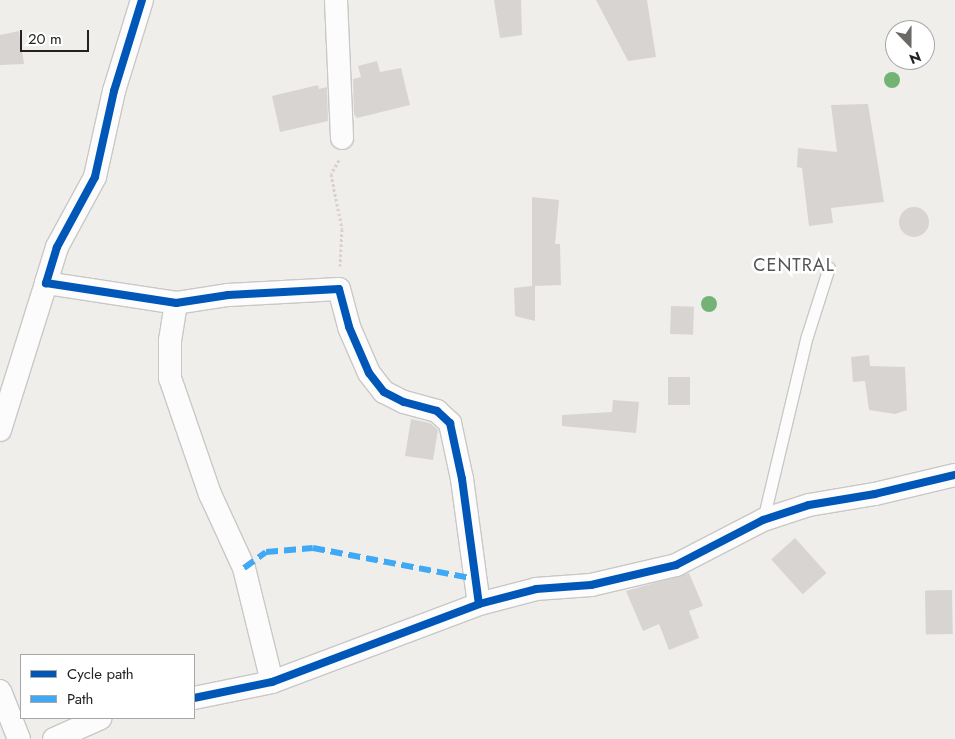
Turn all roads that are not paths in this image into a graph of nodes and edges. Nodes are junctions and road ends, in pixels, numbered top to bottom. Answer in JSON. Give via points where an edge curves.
{"nodes":[{"id":1,"x":142,"y":0,"type":"edge"},
{"id":2,"x":336,"y":0,"type":"edge"},
{"id":3,"x":342,"y":138,"type":"road end"},
{"id":4,"x":829,"y":268,"type":"dead end"},
{"id":5,"x":46,"y":283,"type":"junction"},
{"id":6,"x":176,"y":303,"type":"junction"},
{"id":7,"x":0,"y":430,"type":"edge"},
{"id":8,"x":955,"y":475,"type":"edge"},
{"id":9,"x":763,"y":520,"type":"junction"},
{"id":10,"x":479,"y":604,"type":"junction"},
{"id":11,"x":272,"y":682,"type":"junction"},
{"id":12,"x":0,"y":691,"type":"edge"},
{"id":13,"x":195,"y":698,"type":"edge"},
{"id":14,"x":99,"y":719,"type":"edge"},
{"id":15,"x":19,"y":739,"type":"edge"},
{"id":16,"x":54,"y":739,"type":"edge"}],
"edges":[{"from":1,"to":5,"type":"street","via":[[114,91],[96,178],[57,248]]},
{"from":2,"to":3,"type":"street"},
{"from":4,"to":9,"type":"lane","via":[[807,336]]},
{"from":5,"to":6,"type":"street"},
{"from":5,"to":7,"type":"street"},
{"from":6,"to":10,"type":"street","via":[[228,295],[340,289],[349,327],[370,373],[384,392],[404,402],[437,411],[450,423],[464,487]]},
{"from":6,"to":11,"type":"street","via":[[170,340],[170,378],[210,494],[244,568]]},
{"from":8,"to":9,"type":"street","via":[[875,494],[809,504]]},
{"from":9,"to":10,"type":"street","via":[[676,564],[591,585],[536,589]]},
{"from":10,"to":11,"type":"street"},
{"from":11,"to":13,"type":"street"},
{"from":12,"to":15,"type":"street"},
{"from":14,"to":16,"type":"street"}]}
